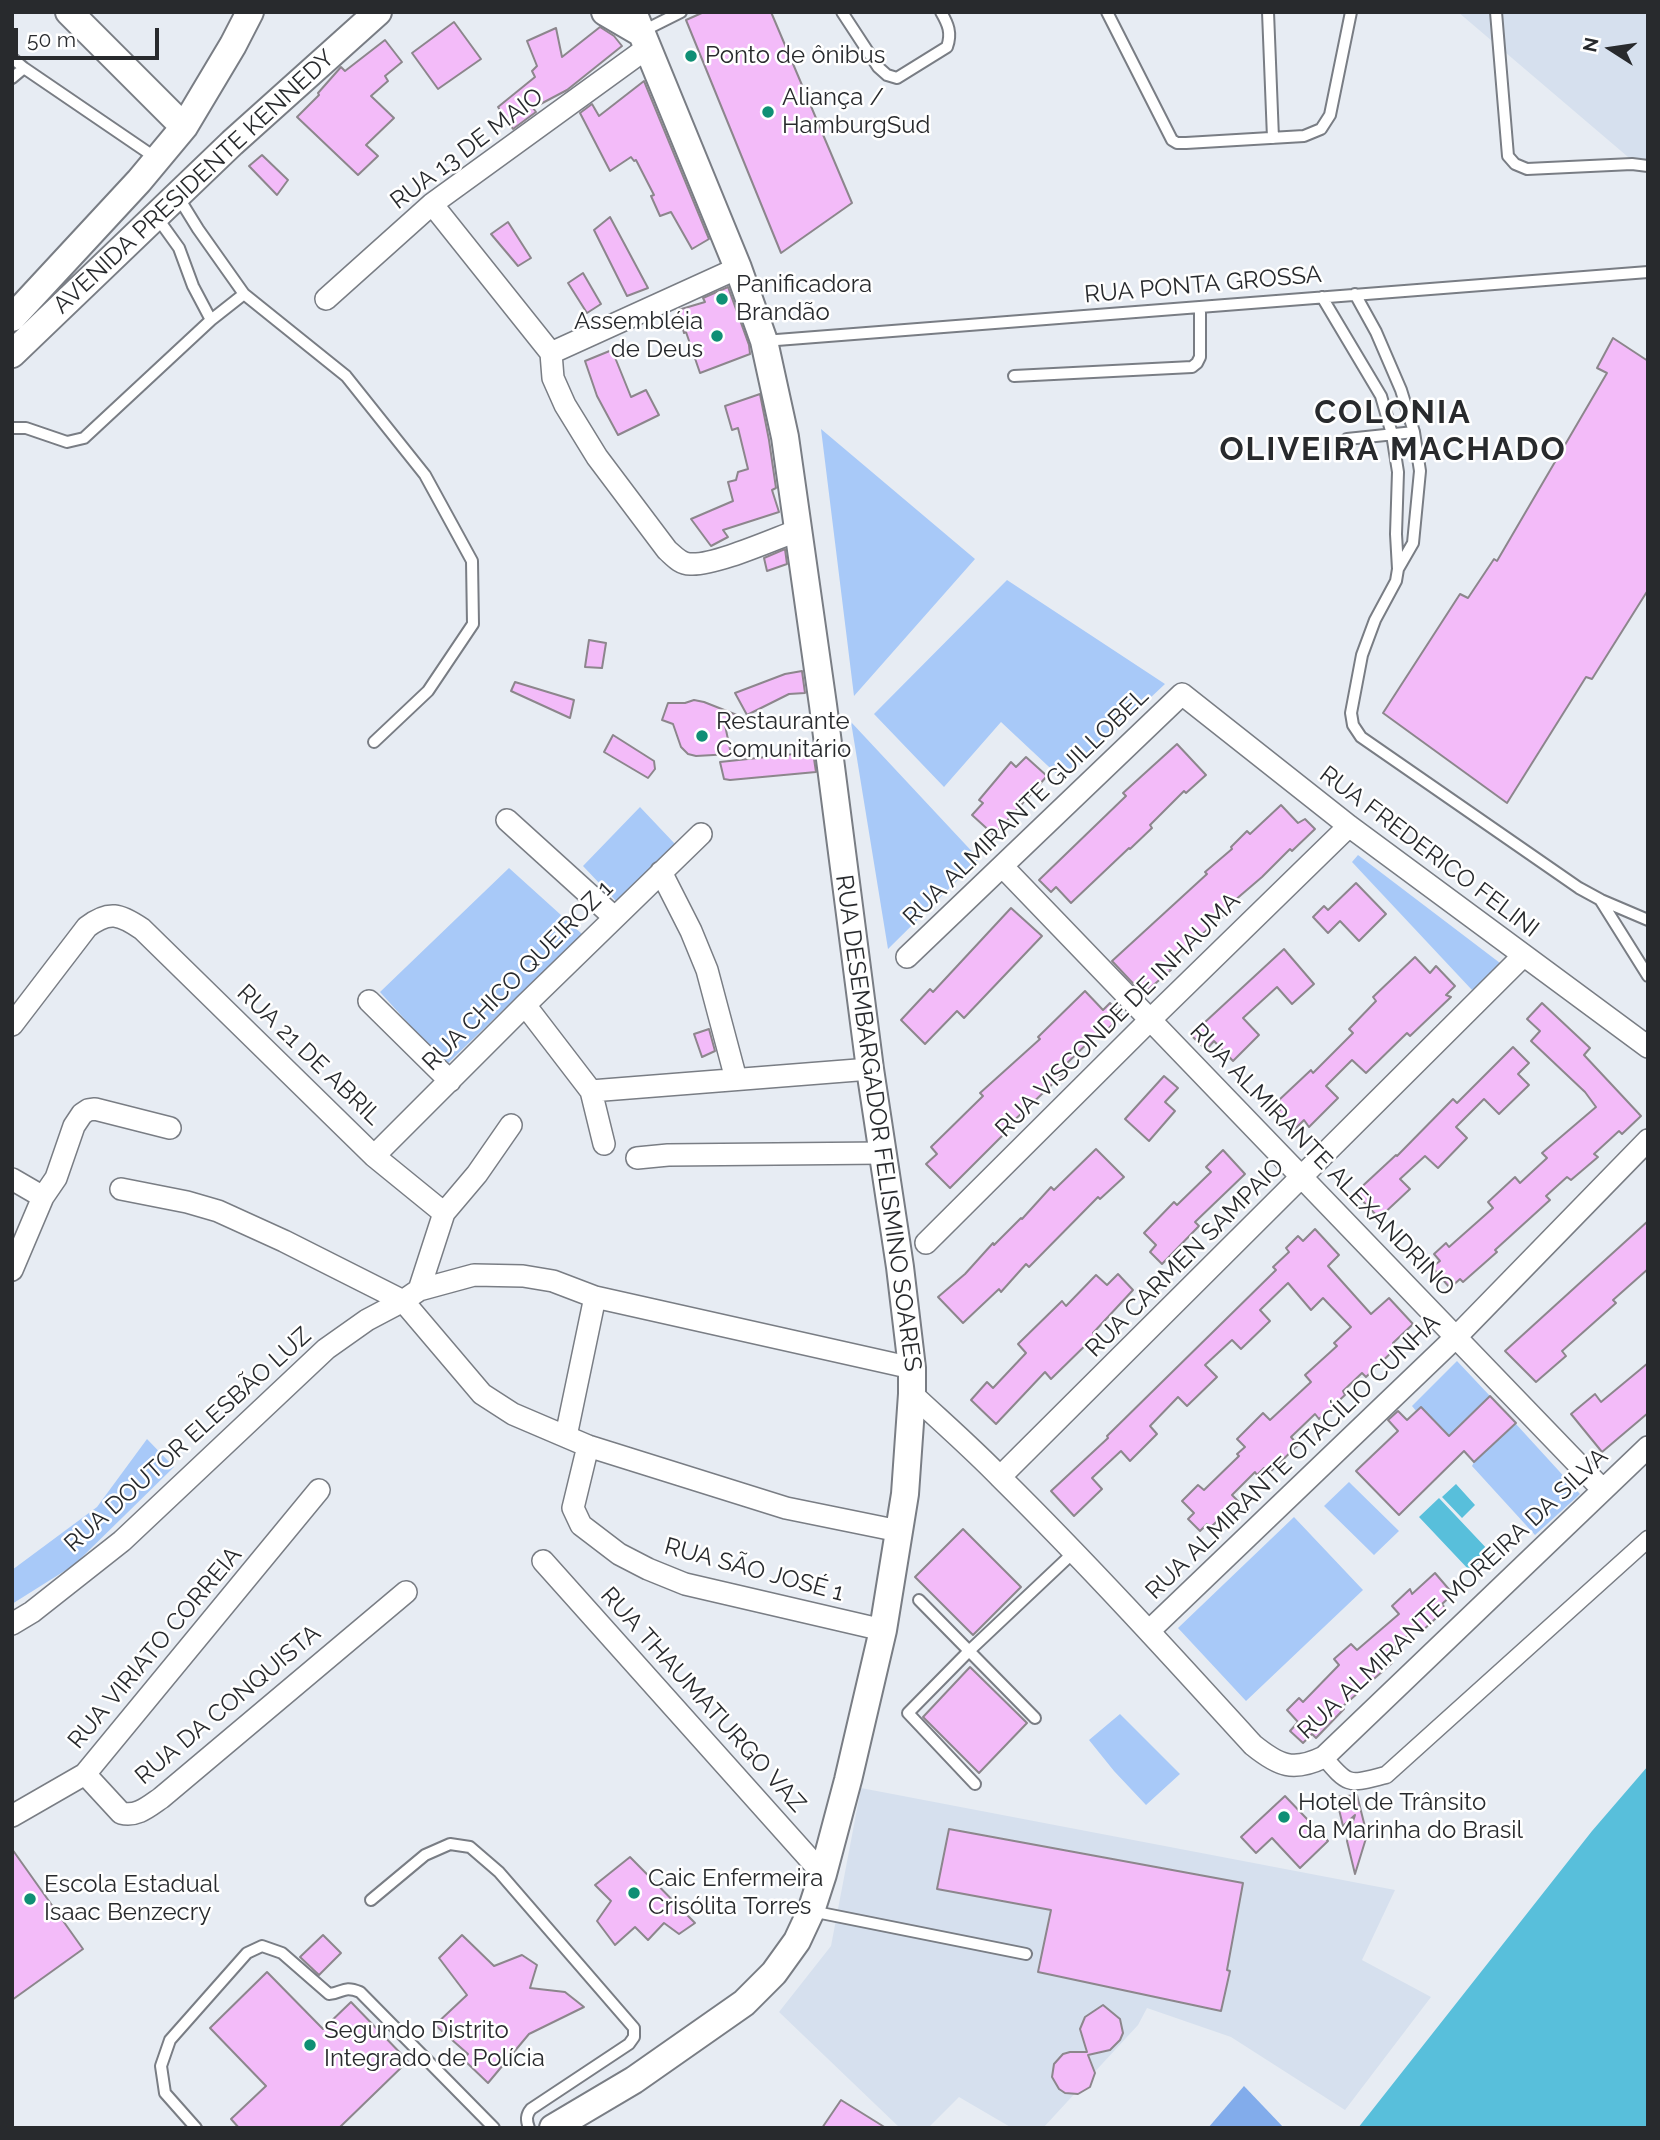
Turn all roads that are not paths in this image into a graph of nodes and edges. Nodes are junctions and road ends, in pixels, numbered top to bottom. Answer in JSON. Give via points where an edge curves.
{"nodes":[{"id":1,"x":69,"y":12,"type":"edge"},
{"id":2,"x":250,"y":12,"type":"edge"},
{"id":3,"x":378,"y":12,"type":"edge"},
{"id":4,"x":605,"y":12,"type":"edge"},
{"id":5,"x":681,"y":12,"type":"edge"},
{"id":6,"x":842,"y":12,"type":"edge"},
{"id":7,"x":941,"y":12,"type":"edge"},
{"id":8,"x":1107,"y":12,"type":"edge"},
{"id":9,"x":1268,"y":12,"type":"edge"},
{"id":10,"x":1351,"y":12,"type":"edge"},
{"id":11,"x":1496,"y":12,"type":"edge"},
{"id":12,"x":640,"y":31,"type":"edge"},
{"id":13,"x":12,"y":58,"type":"edge"},
{"id":14,"x":24,"y":68,"type":"junction"},
{"id":15,"x":12,"y":78,"type":"edge"},
{"id":16,"x":184,"y":127,"type":"junction"},
{"id":17,"x":1273,"y":138,"type":"junction"},
{"id":18,"x":158,"y":159,"type":"junction"},
{"id":19,"x":1648,"y":166,"type":"edge"},
{"id":20,"x":177,"y":195,"type":"junction"},
{"id":21,"x":432,"y":204,"type":"junction"},
{"id":22,"x":156,"y":216,"type":"junction"},
{"id":23,"x":738,"y":268,"type":"junction"},
{"id":24,"x":1647,"y":273,"type":"edge"},
{"id":25,"x":244,"y":294,"type":"junction"},
{"id":26,"x":1355,"y":294,"type":"junction"},
{"id":27,"x":1322,"y":297,"type":"junction"},
{"id":28,"x":326,"y":299,"type":"dead end"},
{"id":29,"x":1200,"y":307,"type":"junction"},
{"id":30,"x":12,"y":318,"type":"edge"},
{"id":31,"x":211,"y":320,"type":"junction"},
{"id":32,"x":764,"y":341,"type":"junction"},
{"id":33,"x":551,"y":353,"type":"junction"},
{"id":34,"x":12,"y":354,"type":"edge"},
{"id":35,"x":1014,"y":376,"type":"dead end"},
{"id":36,"x":12,"y":428,"type":"edge"},
{"id":37,"x":1414,"y":432,"type":"junction"},
{"id":38,"x":1392,"y":434,"type":"junction"},
{"id":39,"x":1347,"y":439,"type":"dead end"},
{"id":40,"x":799,"y":530,"type":"junction"},
{"id":41,"x":1398,"y":569,"type":"junction"},
{"id":42,"x":1182,"y":694,"type":"joint"},
{"id":43,"x":374,"y":743,"type":"dead end"},
{"id":44,"x":507,"y":820,"type":"dead end"},
{"id":45,"x":1349,"y":825,"type":"junction"},
{"id":46,"x":701,"y":834,"type":"dead end"},
{"id":47,"x":1003,"y":867,"type":"junction"},
{"id":48,"x":661,"y":873,"type":"junction"},
{"id":49,"x":1601,"y":900,"type":"junction"},
{"id":50,"x":614,"y":917,"type":"junction"},
{"id":51,"x":1648,"y":920,"type":"edge"},
{"id":52,"x":1523,"y":956,"type":"junction"},
{"id":53,"x":907,"y":957,"type":"dead end"},
{"id":54,"x":1648,"y":976,"type":"edge"},
{"id":55,"x":369,"y":1001,"type":"dead end"},
{"id":56,"x":525,"y":1005,"type":"junction"},
{"id":57,"x":1150,"y":1020,"type":"junction"},
{"id":58,"x":12,"y":1025,"type":"edge"},
{"id":59,"x":1648,"y":1047,"type":"edge"},
{"id":60,"x":870,"y":1069,"type":"junction"},
{"id":61,"x":736,"y":1079,"type":"junction"},
{"id":62,"x":450,"y":1081,"type":"junction"},
{"id":63,"x":591,"y":1091,"type":"junction"},
{"id":64,"x":511,"y":1125,"type":"dead end"},
{"id":65,"x":170,"y":1128,"type":"dead end"},
{"id":66,"x":1648,"y":1140,"type":"edge"},
{"id":67,"x":604,"y":1144,"type":"dead end"},
{"id":68,"x":884,"y":1153,"type":"junction"},
{"id":69,"x":374,"y":1156,"type":"junction"},
{"id":70,"x":637,"y":1158,"type":"dead end"},
{"id":71,"x":1303,"y":1177,"type":"junction"},
{"id":72,"x":12,"y":1180,"type":"edge"},
{"id":73,"x":121,"y":1189,"type":"dead end"},
{"id":74,"x":43,"y":1197,"type":"junction"},
{"id":75,"x":444,"y":1213,"type":"junction"},
{"id":76,"x":926,"y":1243,"type":"dead end"},
{"id":77,"x":12,"y":1270,"type":"edge"},
{"id":78,"x":411,"y":1295,"type":"junction"},
{"id":79,"x":596,"y":1297,"type":"junction"},
{"id":80,"x":1457,"y":1336,"type":"junction"},
{"id":81,"x":912,"y":1381,"type":"junction"},
{"id":82,"x":565,"y":1436,"type":"junction"},
{"id":83,"x":588,"y":1446,"type":"junction"},
{"id":84,"x":1648,"y":1447,"type":"edge"},
{"id":85,"x":1000,"y":1477,"type":"junction"},
{"id":86,"x":319,"y":1490,"type":"dead end"},
{"id":87,"x":1603,"y":1490,"type":"junction"},
{"id":88,"x":899,"y":1531,"type":"junction"},
{"id":89,"x":1648,"y":1539,"type":"edge"},
{"id":90,"x":1074,"y":1552,"type":"junction"},
{"id":91,"x":543,"y":1562,"type":"dead end"},
{"id":92,"x":406,"y":1592,"type":"dead end"},
{"id":93,"x":919,"y":1600,"type":"dead end"},
{"id":94,"x":12,"y":1624,"type":"edge"},
{"id":95,"x":883,"y":1630,"type":"junction"},
{"id":96,"x":1149,"y":1631,"type":"junction"},
{"id":97,"x":969,"y":1651,"type":"junction"},
{"id":98,"x":1035,"y":1718,"type":"dead end"},
{"id":99,"x":1324,"y":1757,"type":"junction"},
{"id":100,"x":85,"y":1774,"type":"junction"},
{"id":101,"x":975,"y":1784,"type":"dead end"},
{"id":102,"x":12,"y":1816,"type":"edge"},
{"id":103,"x":823,"y":1874,"type":"junction"},
{"id":104,"x":371,"y":1900,"type":"dead end"},
{"id":105,"x":811,"y":1911,"type":"junction"},
{"id":106,"x":1026,"y":1954,"type":"dead end"},
{"id":107,"x":196,"y":2128,"type":"edge"},
{"id":108,"x":494,"y":2128,"type":"edge"},
{"id":109,"x":528,"y":2128,"type":"edge"},
{"id":110,"x":553,"y":2128,"type":"edge"}],
"edges":[{"from":1,"to":16,"type":"street"},
{"from":2,"to":16,"type":"street","name":"AVENIDA PRESIDENTE KENNEDY"},
{"from":3,"to":20,"type":"street","name":"AVENIDA PRESIDENTE KENNEDY"},
{"from":4,"to":12,"type":"street"},
{"from":5,"to":12,"type":"lane"},
{"from":6,"to":7,"type":"lane","via":[[878,67],[897,78],[947,47],[948,25]]},
{"from":8,"to":17,"type":"lane","via":[[1172,140]]},
{"from":9,"to":17,"type":"lane"},
{"from":10,"to":17,"type":"lane","via":[[1326,122],[1304,136]]},
{"from":11,"to":19,"type":"lane","via":[[1508,156],[1515,164],[1527,169]]},
{"from":12,"to":21,"type":"street","name":"RUA 13 DE MAIO"},
{"from":12,"to":23,"type":"street","name":"RUA DESEMBARGADOR FELISMINO SOARES"},
{"from":13,"to":14,"type":"lane"},
{"from":14,"to":15,"type":"lane"},
{"from":14,"to":18,"type":"lane"},
{"from":16,"to":18,"type":"street","name":"AVENIDA PRESIDENTE KENNEDY"},
{"from":18,"to":30,"type":"street","name":"AVENIDA PRESIDENTE KENNEDY"},
{"from":20,"to":22,"type":"street","name":"AVENIDA PRESIDENTE KENNEDY"},
{"from":20,"to":25,"type":"lane"},
{"from":21,"to":28,"type":"street","name":"RUA 13 DE MAIO"},
{"from":21,"to":33,"type":"street"},
{"from":22,"to":31,"type":"lane","via":[[179,248]]},
{"from":22,"to":34,"type":"street","name":"AVENIDA PRESIDENTE KENNEDY"},
{"from":23,"to":32,"type":"street","name":"RUA DESEMBARGADOR FELISMINO SOARES"},
{"from":23,"to":33,"type":"street"},
{"from":24,"to":26,"type":"lane","name":"RUA PONTA GROSSA"},
{"from":25,"to":31,"type":"lane"},
{"from":25,"to":43,"type":"lane","via":[[346,376],[425,475],[472,561],[472,624],[428,691]]},
{"from":26,"to":27,"type":"lane","name":"RUA PONTA GROSSA"},
{"from":26,"to":37,"type":"lane","via":[[1393,369]]},
{"from":27,"to":29,"type":"lane","name":"RUA PONTA GROSSA"},
{"from":27,"to":38,"type":"lane","via":[[1381,396]]},
{"from":29,"to":32,"type":"lane","name":"RUA PONTA GROSSA"},
{"from":29,"to":35,"type":"lane","via":[[1200,357],[1192,367]]},
{"from":31,"to":36,"type":"lane","via":[[84,438],[67,442]]},
{"from":32,"to":40,"type":"street","name":"RUA DESEMBARGADOR FELISMINO SOARES","via":[[789,455]]},
{"from":33,"to":40,"type":"street","via":[[553,378],[597,457],[680,562],[701,563],[729,556]]},
{"from":37,"to":38,"type":"lane"},
{"from":37,"to":41,"type":"lane","via":[[1420,471],[1413,543]]},
{"from":38,"to":39,"type":"lane"},
{"from":38,"to":41,"type":"lane","via":[[1398,472]]},
{"from":40,"to":60,"type":"street","name":"RUA DESEMBARGADOR FELISMINO SOARES"},
{"from":41,"to":49,"type":"lane","via":[[1362,655],[1351,713],[1353,725],[1361,737]]},
{"from":42,"to":45,"type":"street","name":"RUA FREDERICO FELINI"},
{"from":42,"to":47,"type":"street","name":"RUA ALMIRANTE GUILLOBEL"},
{"from":44,"to":50,"type":"street"},
{"from":45,"to":52,"type":"street","name":"RUA FREDERICO FELINI"},
{"from":45,"to":57,"type":"street","name":"RUA VISCONDE DE INHAUMA"},
{"from":46,"to":48,"type":"street","name":"RUA CHICO QUEIROZ 1"},
{"from":47,"to":53,"type":"street","name":"RUA ALMIRANTE GUILLOBEL"},
{"from":47,"to":57,"type":"street","name":"RUA ALMIRANTE ALEXANDRINO"},
{"from":48,"to":50,"type":"street","name":"RUA CHICO QUEIROZ 1"},
{"from":48,"to":61,"type":"street","via":[[707,970]]},
{"from":49,"to":51,"type":"lane"},
{"from":49,"to":54,"type":"lane"},
{"from":50,"to":56,"type":"street","name":"RUA CHICO QUEIROZ 1"},
{"from":52,"to":59,"type":"street","name":"RUA FREDERICO FELINI"},
{"from":52,"to":71,"type":"street","name":"RUA CARMEN SAMPAIO"},
{"from":55,"to":62,"type":"street"},
{"from":56,"to":62,"type":"street","name":"RUA CHICO QUEIROZ 1"},
{"from":56,"to":63,"type":"street"},
{"from":57,"to":71,"type":"street","name":"RUA ALMIRANTE ALEXANDRINO"},
{"from":57,"to":76,"type":"street","name":"RUA VISCONDE DE INHAUMA"},
{"from":58,"to":69,"type":"street","name":"RUA 21 DE ABRIL","via":[[87,927],[113,915],[128,919]]},
{"from":60,"to":61,"type":"street"},
{"from":60,"to":68,"type":"street","name":"RUA DESEMBARGADOR FELISMINO SOARES"},
{"from":61,"to":63,"type":"street"},
{"from":62,"to":69,"type":"street","name":"RUA CHICO QUEIROZ 1"},
{"from":63,"to":67,"type":"street"},
{"from":64,"to":75,"type":"street"},
{"from":65,"to":74,"type":"street","via":[[88,1110],[74,1126],[56,1178]]},
{"from":66,"to":80,"type":"street","name":"RUA ALMIRANTE OTACÍLIO CUNHA"},
{"from":68,"to":70,"type":"street"},
{"from":68,"to":81,"type":"street","name":"RUA DESEMBARGADOR FELISMINO SOARES"},
{"from":69,"to":75,"type":"street","name":"RUA 21 DE ABRIL"},
{"from":71,"to":80,"type":"street","name":"RUA ALMIRANTE ALEXANDRINO"},
{"from":71,"to":85,"type":"street","name":"RUA CARMEN SAMPAIO"},
{"from":72,"to":74,"type":"street"},
{"from":73,"to":78,"type":"street","via":[[218,1211]]},
{"from":74,"to":77,"type":"street"},
{"from":75,"to":78,"type":"street"},
{"from":78,"to":79,"type":"street","name":"RUA DOUTOR ELESBÃO LUZ","via":[[474,1275],[523,1276]]},
{"from":78,"to":82,"type":"street","via":[[482,1394],[513,1414]]},
{"from":78,"to":94,"type":"street","name":"RUA DOUTOR ELESBÃO LUZ","via":[[326,1349],[122,1541]]},
{"from":79,"to":81,"type":"street","name":"RUA DOUTOR ELESBÃO LUZ"},
{"from":79,"to":82,"type":"street"},
{"from":80,"to":87,"type":"street","name":"RUA ALMIRANTE ALEXANDRINO"},
{"from":80,"to":96,"type":"street","name":"RUA ALMIRANTE OTACÍLIO CUNHA"},
{"from":81,"to":85,"type":"street","name":"RUA ALMIRANTE MOREIRA DA SILVA"},
{"from":81,"to":88,"type":"street","name":"RUA DESEMBARGADOR FELISMINO SOARES"},
{"from":82,"to":83,"type":"street"},
{"from":83,"to":88,"type":"street","via":[[786,1508]]},
{"from":83,"to":95,"type":"street","name":"RUA SÃO JOSÉ 1","via":[[573,1508],[581,1525],[619,1554],[685,1584]]},
{"from":84,"to":87,"type":"street","name":"RUA ALMIRANTE MOREIRA DA SILVA"},
{"from":85,"to":90,"type":"street","name":"RUA ALMIRANTE MOREIRA DA SILVA"},
{"from":86,"to":100,"type":"street","name":"RUA VIRIATO CORREIA"},
{"from":87,"to":99,"type":"street","name":"RUA ALMIRANTE MOREIRA DA SILVA"},
{"from":88,"to":95,"type":"street","name":"RUA DESEMBARGADOR FELISMINO SOARES"},
{"from":89,"to":99,"type":"street","via":[[1386,1775],[1354,1783],[1342,1779]]},
{"from":90,"to":96,"type":"street","name":"RUA ALMIRANTE MOREIRA DA SILVA"},
{"from":90,"to":97,"type":"lane"},
{"from":91,"to":103,"type":"street","name":"RUA THAUMATURGO VAZ"},
{"from":92,"to":100,"type":"street","name":"RUA DA CONQUISTA","via":[[141,1812],[121,1813]]},
{"from":93,"to":97,"type":"lane"},
{"from":95,"to":103,"type":"street","name":"RUA DESEMBARGADOR FELISMINO SOARES"},
{"from":96,"to":99,"type":"street","name":"RUA ALMIRANTE MOREIRA DA SILVA","via":[[1269,1758],[1283,1765],[1308,1765]]},
{"from":97,"to":98,"type":"lane"},
{"from":97,"to":101,"type":"lane","via":[[908,1713]]},
{"from":100,"to":102,"type":"street","name":"RUA VIRIATO CORREIA"},
{"from":103,"to":105,"type":"street","name":"RUA DESEMBARGADOR FELISMINO SOARES"},
{"from":104,"to":109,"type":"lane","via":[[425,1856],[450,1844],[470,1847],[499,1872],[634,2028],[629,2044],[531,2109]]},
{"from":105,"to":106,"type":"lane"},
{"from":105,"to":110,"type":"street","name":"RUA DESEMBARGADOR FELISMINO SOARES","via":[[774,1973],[744,2003],[643,2074]]},
{"from":107,"to":108,"type":"lane","via":[[165,2092],[160,2066],[170,2040],[247,1953],[262,1946],[282,1953],[328,1994],[350,1988],[360,1992]]}]}
